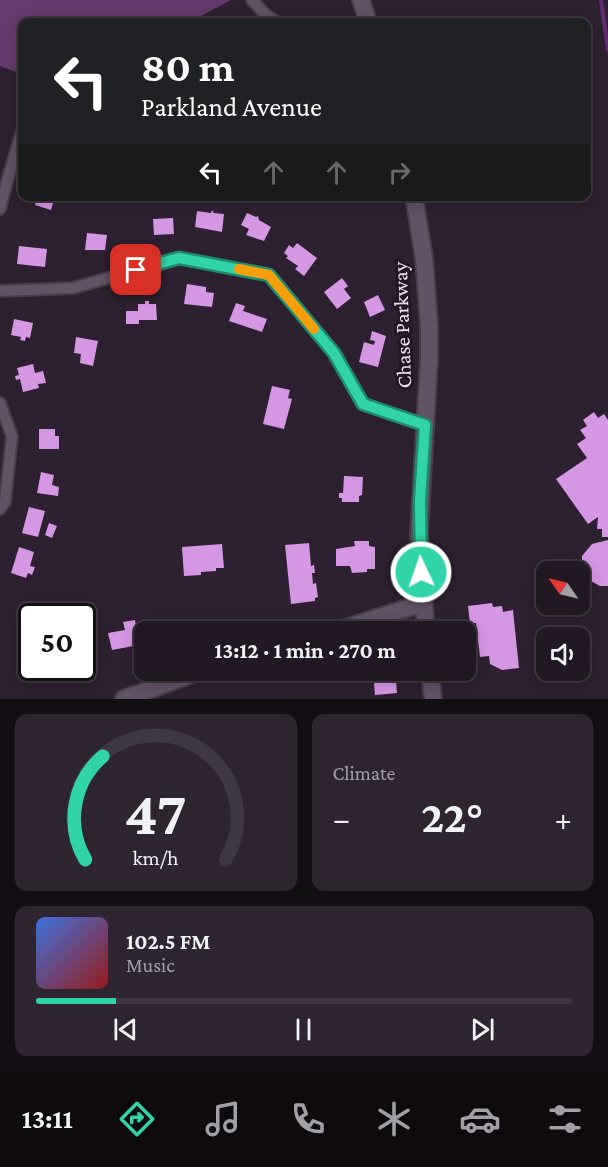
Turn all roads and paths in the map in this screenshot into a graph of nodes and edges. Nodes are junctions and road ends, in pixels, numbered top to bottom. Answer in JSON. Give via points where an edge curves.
{"nodes":[{"id":1,"x":252,"y":0,"type":"edge"},
{"id":2,"x":361,"y":0,"type":"edge"},
{"id":3,"x":271,"y":18,"type":"edge"},
{"id":4,"x":367,"y":18,"type":"edge"},
{"id":5,"x":18,"y":139,"type":"edge"},
{"id":6,"x":4,"y":172,"type":"edge"},
{"id":7,"x":415,"y":201,"type":"edge"},
{"id":8,"x":0,"y":209,"type":"edge"},
{"id":9,"x":0,"y":291,"type":"edge"},
{"id":10,"x":0,"y":403,"type":"edge"},
{"id":11,"x":425,"y":425,"type":"junction"},
{"id":12,"x":0,"y":509,"type":"edge"},
{"id":13,"x":423,"y":603,"type":"junction"},
{"id":14,"x":367,"y":621,"type":"edge"},
{"id":15,"x":425,"y":621,"type":"edge"},
{"id":16,"x":173,"y":681,"type":"edge"},
{"id":17,"x":431,"y":681,"type":"edge"},
{"id":18,"x":124,"y":699,"type":"edge"},
{"id":19,"x":433,"y":699,"type":"edge"}],
"edges":[{"from":1,"to":3,"type":"street"},
{"from":2,"to":4,"type":"main road"},
{"from":5,"to":6,"type":"street"},
{"from":6,"to":8,"type":"street"},
{"from":7,"to":11,"type":"main road","name":"Chase Parkway","via":[[429,325]]},
{"from":9,"to":11,"type":"street","via":[[73,288],[179,258],[269,275],[334,353],[363,404]]},
{"from":10,"to":12,"type":"street","via":[[12,436],[5,501]]},
{"from":11,"to":13,"type":"main road","name":"Chase Parkway","via":[[419,534]]},
{"from":13,"to":14,"type":"main road"},
{"from":13,"to":15,"type":"main road","name":"Chase Parkway"},
{"from":16,"to":18,"type":"main road"},
{"from":17,"to":19,"type":"main road"}]}
